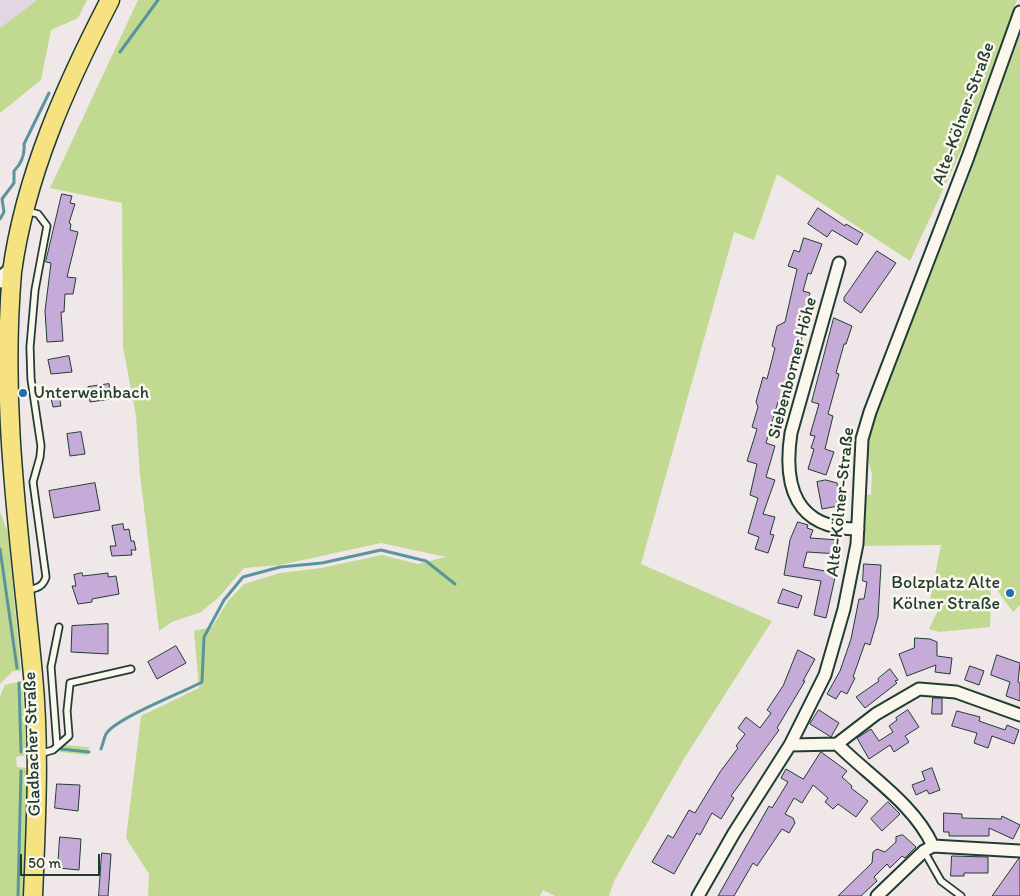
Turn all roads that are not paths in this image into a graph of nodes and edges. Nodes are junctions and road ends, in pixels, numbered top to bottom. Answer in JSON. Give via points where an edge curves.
{"nodes":[{"id":1,"x":110,"y":0,"type":"edge"},
{"id":2,"x":1020,"y":12,"type":"edge"},
{"id":3,"x":24,"y":211,"type":"junction"},
{"id":4,"x":839,"y":263,"type":"dead end"},
{"id":5,"x":6,"y":275,"type":"edge"},
{"id":6,"x":4,"y":312,"type":"edge"},
{"id":7,"x":858,"y":529,"type":"junction"},
{"id":8,"x":24,"y":592,"type":"junction"},
{"id":9,"x":59,"y":627,"type":"dead end"},
{"id":10,"x":131,"y":669,"type":"dead end"},
{"id":11,"x":1020,"y":715,"type":"edge"},
{"id":12,"x":837,"y":744,"type":"junction"},
{"id":13,"x":790,"y":745,"type":"junction"},
{"id":14,"x":57,"y":746,"type":"junction"},
{"id":15,"x":37,"y":755,"type":"junction"},
{"id":16,"x":929,"y":848,"type":"junction"},
{"id":17,"x":1020,"y":851,"type":"edge"},
{"id":18,"x":33,"y":896,"type":"edge"},
{"id":19,"x":698,"y":896,"type":"edge"},
{"id":20,"x":877,"y":896,"type":"edge"},
{"id":21,"x":961,"y":896,"type":"edge"}],
"edges":[{"from":1,"to":3,"type":"main road","name":"Gladbacher Straße","via":[[59,109]]},
{"from":2,"to":7,"type":"street","name":"Alte-Kölner-Straße","via":[[870,412],[862,438]]},
{"from":3,"to":5,"type":"main road","name":"Gladbacher Straße"},
{"from":3,"to":8,"type":"lane","via":[[38,214],[47,226],[32,316],[31,379],[41,446],[33,482],[46,577],[39,588]]},
{"from":4,"to":7,"type":"street","name":"Siebenborner Höhe","via":[[793,426],[788,456],[789,482],[802,509],[822,522],[844,529]]},
{"from":5,"to":6,"type":"main road","name":"Gladbacher Straße"},
{"from":6,"to":8,"type":"main road","name":"Gladbacher Straße","via":[[6,433]]},
{"from":7,"to":13,"type":"street","name":"Alte-Kölner-Straße","via":[[844,609],[825,675]]},
{"from":8,"to":15,"type":"main road","name":"Gladbacher Straße"},
{"from":9,"to":14,"type":"lane","via":[[51,667]]},
{"from":10,"to":14,"type":"lane","via":[[70,683],[69,736]]},
{"from":11,"to":12,"type":"street","via":[[956,692],[919,689],[876,714]]},
{"from":12,"to":13,"type":"street"},
{"from":12,"to":16,"type":"street","via":[[903,804],[926,830]]},
{"from":13,"to":19,"type":"street","name":"Alte-Kölner-Straße"},
{"from":14,"to":15,"type":"lane"},
{"from":15,"to":18,"type":"main road","name":"Gladbacher Straße"},
{"from":16,"to":17,"type":"street"},
{"from":16,"to":20,"type":"street"},
{"from":16,"to":21,"type":"lane","via":[[941,881]]}]}
